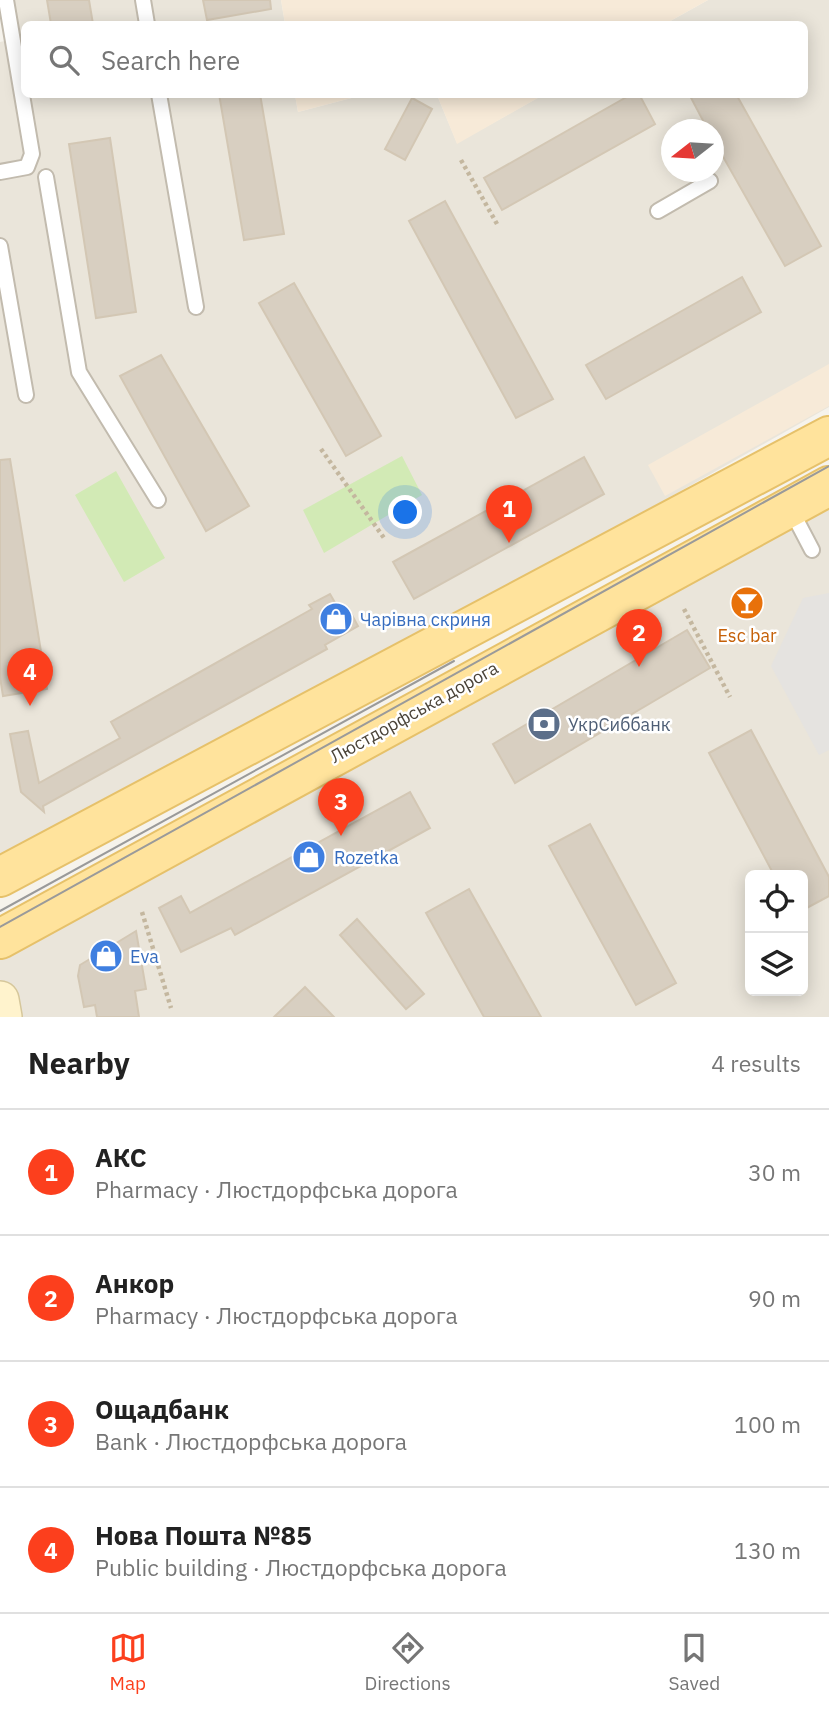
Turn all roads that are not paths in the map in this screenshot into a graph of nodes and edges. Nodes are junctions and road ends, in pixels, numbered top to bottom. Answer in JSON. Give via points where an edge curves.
{"nodes":[{"id":1,"x":6,"y":0,"type":"edge"},
{"id":2,"x":143,"y":0,"type":"edge"},
{"id":3,"x":146,"y":21,"type":"edge"},
{"id":4,"x":7,"y":50,"type":"edge"},
{"id":5,"x":160,"y":98,"type":"edge"},
{"id":6,"x":0,"y":172,"type":"edge"},
{"id":7,"x":46,"y":177,"type":"dead end"},
{"id":8,"x":708,"y":182,"type":"edge"},
{"id":9,"x":658,"y":211,"type":"dead end"},
{"id":10,"x":0,"y":246,"type":"edge"},
{"id":11,"x":196,"y":307,"type":"dead end"},
{"id":12,"x":26,"y":395,"type":"dead end"},
{"id":13,"x":829,"y":436,"type":"edge"},
{"id":14,"x":829,"y":486,"type":"edge"},
{"id":15,"x":158,"y":500,"type":"dead end"},
{"id":16,"x":789,"y":507,"type":"junction"},
{"id":17,"x":812,"y":550,"type":"dead end"},
{"id":18,"x":0,"y":877,"type":"edge"},
{"id":19,"x":0,"y":939,"type":"edge"},
{"id":20,"x":0,"y":1000,"type":"edge"},
{"id":21,"x":3,"y":1017,"type":"edge"}],
"edges":[{"from":1,"to":4,"type":"lane"},
{"from":2,"to":3,"type":"lane"},
{"from":4,"to":6,"type":"lane","via":[[32,154],[27,167]]},
{"from":5,"to":11,"type":"lane"},
{"from":7,"to":15,"type":"lane","via":[[79,372]]},
{"from":8,"to":9,"type":"lane"},
{"from":10,"to":12,"type":"lane"},
{"from":13,"to":18,"type":"main road"},
{"from":14,"to":16,"type":"main road","name":"Люстдорфська дорога"},
{"from":16,"to":17,"type":"lane"},
{"from":16,"to":19,"type":"main road","name":"Люстдорфська дорога"},
{"from":20,"to":21,"type":"main road"}]}
